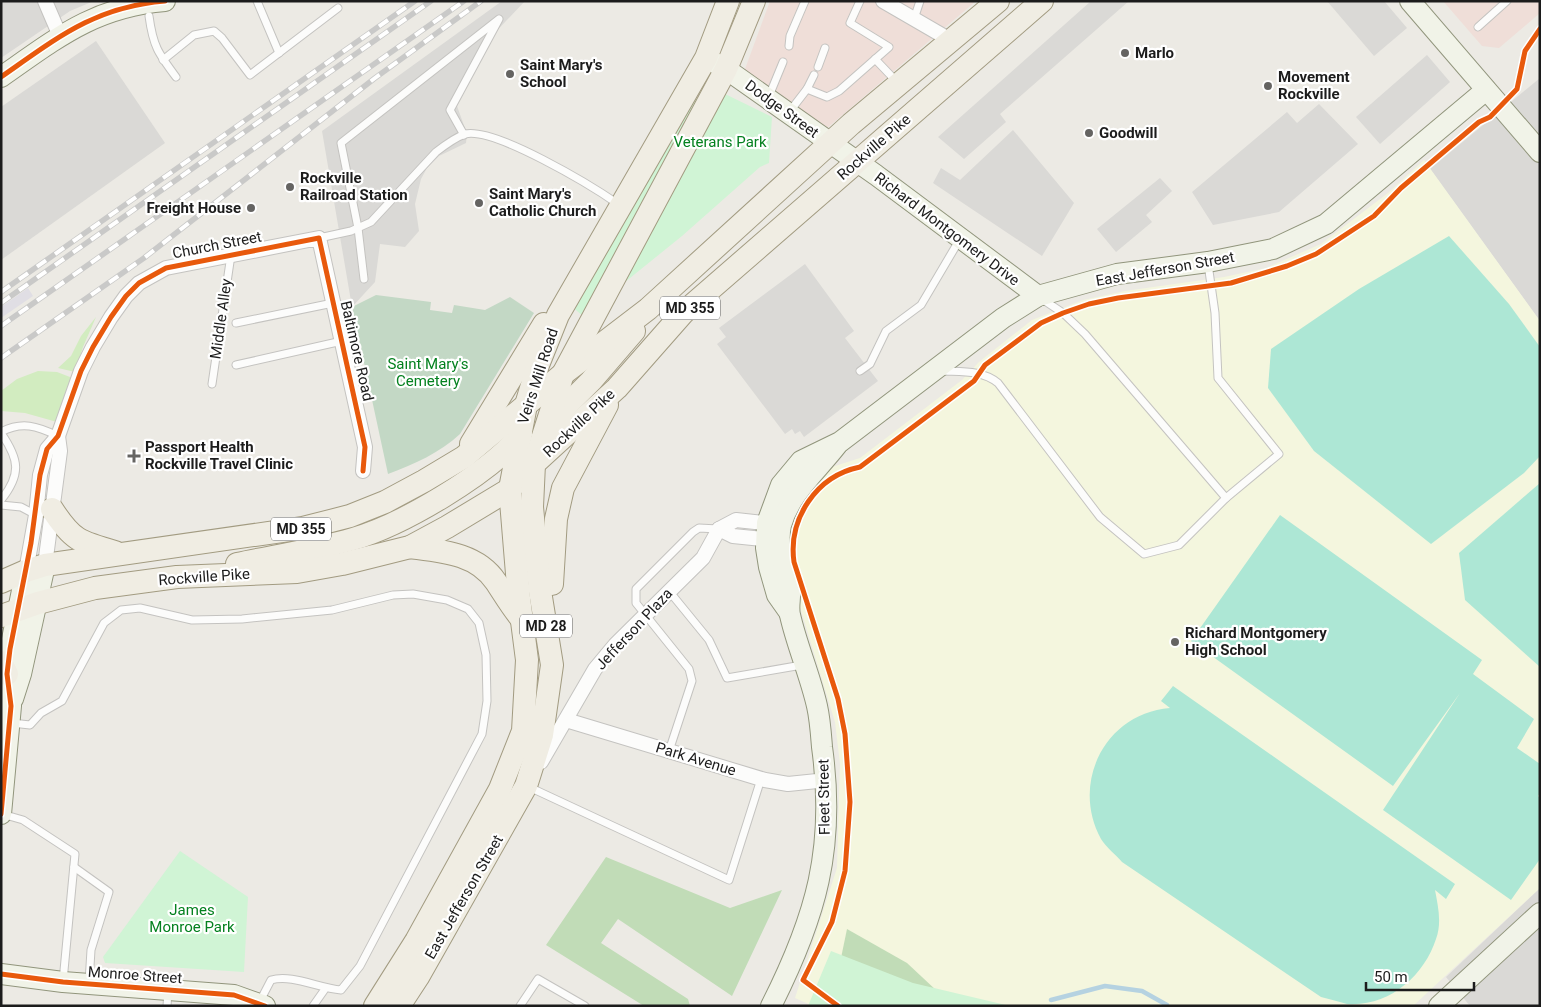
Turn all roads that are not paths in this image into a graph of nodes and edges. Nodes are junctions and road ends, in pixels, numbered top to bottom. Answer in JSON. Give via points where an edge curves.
{"nodes":[{"id":1,"x":45,"y":1,"type":"edge"},
{"id":2,"x":165,"y":1,"type":"edge"},
{"id":3,"x":257,"y":1,"type":"edge"},
{"id":4,"x":728,"y":1,"type":"edge"},
{"id":5,"x":754,"y":1,"type":"edge"},
{"id":6,"x":805,"y":1,"type":"edge"},
{"id":7,"x":860,"y":1,"type":"edge"},
{"id":8,"x":883,"y":1,"type":"edge"},
{"id":9,"x":920,"y":1,"type":"edge"},
{"id":10,"x":998,"y":1,"type":"edge"},
{"id":11,"x":1042,"y":1,"type":"edge"},
{"id":12,"x":1410,"y":1,"type":"edge"},
{"id":13,"x":1507,"y":1,"type":"edge"},
{"id":14,"x":338,"y":8,"type":"dead end"},
{"id":15,"x":149,"y":16,"type":"dead end"},
{"id":16,"x":914,"y":19,"type":"junction"},
{"id":17,"x":1478,"y":27,"type":"dead end"},
{"id":18,"x":60,"y":36,"type":"junction"},
{"id":19,"x":952,"y":41,"type":"junction"},
{"id":20,"x":789,"y":46,"type":"dead end"},
{"id":21,"x":825,"y":48,"type":"dead end"},
{"id":22,"x":279,"y":53,"type":"junction"},
{"id":23,"x":706,"y":58,"type":"junction"},
{"id":24,"x":875,"y":59,"type":"junction"},
{"id":25,"x":163,"y":60,"type":"junction"},
{"id":26,"x":783,"y":62,"type":"dead end"},
{"id":27,"x":818,"y":67,"type":"dead end"},
{"id":28,"x":726,"y":69,"type":"junction"},
{"id":29,"x":814,"y":75,"type":"dead end"},
{"id":30,"x":1,"y":77,"type":"edge"},
{"id":31,"x":176,"y":77,"type":"dead end"},
{"id":32,"x":900,"y":84,"type":"junction"},
{"id":33,"x":807,"y":90,"type":"junction"},
{"id":34,"x":1486,"y":90,"type":"junction"},
{"id":35,"x":768,"y":99,"type":"junction"},
{"id":36,"x":788,"y":114,"type":"junction"},
{"id":37,"x":464,"y":135,"type":"junction"},
{"id":38,"x":830,"y":143,"type":"junction"},
{"id":39,"x":1540,"y":152,"type":"edge"},
{"id":40,"x":856,"y":162,"type":"junction"},
{"id":41,"x":621,"y":206,"type":"junction"},
{"id":42,"x":358,"y":228,"type":"junction"},
{"id":43,"x":319,"y":238,"type":"junction"},
{"id":44,"x":961,"y":238,"type":"junction"},
{"id":45,"x":231,"y":254,"type":"junction"},
{"id":46,"x":591,"y":258,"type":"junction"},
{"id":47,"x":1208,"y":262,"type":"junction"},
{"id":48,"x":364,"y":279,"type":"dead end"},
{"id":49,"x":1038,"y":296,"type":"junction"},
{"id":50,"x":333,"y":303,"type":"junction"},
{"id":51,"x":648,"y":309,"type":"junction"},
{"id":52,"x":236,"y":323,"type":"dead end"},
{"id":53,"x":342,"y":341,"type":"junction"},
{"id":54,"x":236,"y":365,"type":"dead end"},
{"id":55,"x":934,"y":370,"type":"junction"},
{"id":56,"x":860,"y":371,"type":"dead end"},
{"id":57,"x":562,"y":374,"type":"junction"},
{"id":58,"x":212,"y":384,"type":"dead end"},
{"id":59,"x":616,"y":388,"type":"junction"},
{"id":60,"x":526,"y":405,"type":"junction"},
{"id":61,"x":546,"y":426,"type":"junction"},
{"id":62,"x":1,"y":432,"type":"edge"},
{"id":63,"x":58,"y":436,"type":"junction"},
{"id":64,"x":519,"y":438,"type":"junction"},
{"id":65,"x":464,"y":457,"type":"junction"},
{"id":66,"x":534,"y":464,"type":"junction"},
{"id":67,"x":363,"y":470,"type":"dead end"},
{"id":68,"x":510,"y":489,"type":"junction"},
{"id":69,"x":1226,"y":498,"type":"junction"},
{"id":70,"x":1,"y":500,"type":"edge"},
{"id":71,"x":1,"y":505,"type":"edge"},
{"id":72,"x":44,"y":512,"type":"junction"},
{"id":73,"x":718,"y":529,"type":"junction"},
{"id":74,"x":774,"y":532,"type":"junction"},
{"id":75,"x":410,"y":548,"type":"junction"},
{"id":76,"x":123,"y":555,"type":"junction"},
{"id":77,"x":35,"y":568,"type":"junction"},
{"id":78,"x":177,"y":577,"type":"junction"},
{"id":79,"x":1,"y":582,"type":"edge"},
{"id":80,"x":669,"y":591,"type":"junction"},
{"id":81,"x":19,"y":609,"type":"edge"},
{"id":82,"x":646,"y":614,"type":"junction"},
{"id":83,"x":521,"y":619,"type":"junction"},
{"id":84,"x":804,"y":664,"type":"junction"},
{"id":85,"x":552,"y":665,"type":"junction"},
{"id":86,"x":4,"y":668,"type":"edge"},
{"id":87,"x":10,"y":714,"type":"junction"},
{"id":88,"x":566,"y":720,"type":"junction"},
{"id":89,"x":669,"y":751,"type":"junction"},
{"id":90,"x":761,"y":779,"type":"junction"},
{"id":91,"x":827,"y":780,"type":"junction"},
{"id":92,"x":526,"y":786,"type":"junction"},
{"id":93,"x":500,"y":789,"type":"joint"},
{"id":94,"x":1,"y":814,"type":"edge"},
{"id":95,"x":74,"y":867,"type":"junction"},
{"id":96,"x":1536,"y":923,"type":"edge"},
{"id":97,"x":1,"y":974,"type":"edge"},
{"id":98,"x":63,"y":982,"type":"junction"},
{"id":99,"x":89,"y":984,"type":"junction"},
{"id":100,"x":325,"y":989,"type":"junction"},
{"id":101,"x":167,"y":998,"type":"edge"},
{"id":102,"x":229,"y":1000,"type":"edge"},
{"id":103,"x":262,"y":1005,"type":"edge"},
{"id":104,"x":313,"y":1006,"type":"edge"},
{"id":105,"x":375,"y":1006,"type":"edge"},
{"id":106,"x":399,"y":1006,"type":"edge"},
{"id":107,"x":520,"y":1006,"type":"edge"},
{"id":108,"x":585,"y":1006,"type":"edge"},
{"id":109,"x":771,"y":1006,"type":"edge"},
{"id":110,"x":1439,"y":1006,"type":"edge"}],
"edges":[{"from":1,"to":18,"type":"street"},
{"from":2,"to":18,"type":"street","via":[[119,9],[88,19]]},
{"from":3,"to":22,"type":"lane"},
{"from":4,"to":23,"type":"main road","name":"Veirs Mill Road","number":"MD 28"},
{"from":5,"to":28,"type":"main road","name":"Veirs Mill Road","number":"MD 28"},
{"from":6,"to":20,"type":"lane"},
{"from":7,"to":24,"type":"lane","via":[[850,23],[889,47]]},
{"from":8,"to":16,"type":"street"},
{"from":9,"to":16,"type":"lane"},
{"from":10,"to":19,"type":"main road","name":"Rockville Pike","number":"MD 355"},
{"from":11,"to":40,"type":"main road","name":"Rockville Pike","number":"MD 355"},
{"from":12,"to":34,"type":"street"},
{"from":13,"to":17,"type":"lane"},
{"from":14,"to":22,"type":"lane"},
{"from":15,"to":25,"type":"lane","via":[[152,41]]},
{"from":16,"to":19,"type":"street"},
{"from":18,"to":30,"type":"street"},
{"from":19,"to":32,"type":"main road","name":"Rockville Pike","number":"MD 355"},
{"from":21,"to":27,"type":"lane"},
{"from":22,"to":25,"type":"lane","via":[[250,75],[214,31],[194,35]]},
{"from":23,"to":28,"type":"street","name":"Dodge Street"},
{"from":23,"to":41,"type":"main road","name":"Veirs Mill Road","number":"MD 28"},
{"from":24,"to":32,"type":"lane"},
{"from":24,"to":33,"type":"lane","via":[[839,91],[827,97]]},
{"from":25,"to":31,"type":"lane"},
{"from":26,"to":35,"type":"lane"},
{"from":28,"to":35,"type":"street","name":"Dodge Street"},
{"from":28,"to":57,"type":"main road","name":"Veirs Mill Road","number":"MD 28"},
{"from":29,"to":33,"type":"lane"},
{"from":32,"to":38,"type":"main road","name":"Rockville Pike","number":"MD 355"},
{"from":33,"to":36,"type":"lane"},
{"from":34,"to":39,"type":"street"},
{"from":34,"to":47,"type":"street","name":"East Jefferson Street","via":[[1326,224],[1273,249]]},
{"from":35,"to":36,"type":"street","name":"Dodge Street"},
{"from":36,"to":38,"type":"street","name":"Dodge Street"},
{"from":37,"to":41,"type":"lane","via":[[493,138],[517,146]]},
{"from":37,"to":42,"type":"lane","via":[[436,152],[371,222]]},
{"from":37,"to":42,"type":"lane","via":[[450,110],[499,19],[341,143]]},
{"from":38,"to":40,"type":"street","name":"Dodge Street"},
{"from":38,"to":51,"type":"main road","name":"Rockville Pike","number":"MD 355"},
{"from":40,"to":44,"type":"street","name":"Richard Montgomery Drive"},
{"from":40,"to":59,"type":"main road","name":"Rockville Pike","number":"MD 355","via":[[684,313]]},
{"from":41,"to":46,"type":"main road","name":"Veirs Mill Road","number":"MD 28"},
{"from":42,"to":43,"type":"lane"},
{"from":42,"to":48,"type":"lane"},
{"from":43,"to":45,"type":"street","name":"Church Street"},
{"from":43,"to":50,"type":"street","name":"Baltimore Road"},
{"from":44,"to":49,"type":"street","name":"Richard Montgomery Drive"},
{"from":44,"to":56,"type":"lane","via":[[921,305],[886,331],[870,364]]},
{"from":45,"to":58,"type":"lane","name":"Middle Alley"},
{"from":45,"to":63,"type":"street","name":"Church Street","via":[[166,268],[139,283],[111,317],[81,371]]},
{"from":46,"to":60,"type":"main road","name":"Veirs Mill Road","number":"MD 28","via":[[558,315]]},
{"from":46,"to":65,"type":"main road","via":[[539,332]]},
{"from":47,"to":49,"type":"street","name":"East Jefferson Street","via":[[1117,274]]},
{"from":47,"to":69,"type":"lane","via":[[1215,313],[1218,378],[1279,454]]},
{"from":49,"to":55,"type":"street","name":"East Jefferson Street"},
{"from":49,"to":69,"type":"lane","via":[[1085,334]]},
{"from":50,"to":52,"type":"lane"},
{"from":50,"to":53,"type":"street","name":"Baltimore Road"},
{"from":51,"to":57,"type":"main road","name":"Rockville Pike","number":"MD 355"},
{"from":51,"to":61,"type":"main road","via":[[631,335],[591,381]]},
{"from":53,"to":54,"type":"lane"},
{"from":53,"to":67,"type":"street","name":"Baltimore Road","via":[[365,447]]},
{"from":55,"to":69,"type":"lane","via":[[979,373],[998,383],[1100,517],[1144,554],[1179,545]]},
{"from":55,"to":74,"type":"street","name":"East Jefferson Street","via":[[840,442],[795,495]]},
{"from":57,"to":60,"type":"main road","name":"Rockville Pike","number":"MD 355"},
{"from":57,"to":61,"type":"main road","name":"Veirs Mill Road","number":"MD 28"},
{"from":57,"to":64,"type":"main road"},
{"from":59,"to":66,"type":"main road","name":"Rockville Pike","number":"MD 355"},
{"from":59,"to":85,"type":"main road","via":[[563,488],[552,554]]},
{"from":60,"to":64,"type":"main road","name":"Veirs Mill Road","number":"MD 28"},
{"from":60,"to":65,"type":"main road","name":"Rockville Pike","number":"MD 355"},
{"from":61,"to":66,"type":"main road","name":"Veirs Mill Road","number":"MD 28"},
{"from":61,"to":68,"type":"main road"},
{"from":62,"to":63,"type":"lane","via":[[11,427],[30,425]]},
{"from":62,"to":70,"type":"lane","via":[[16,459],[13,481]]},
{"from":63,"to":72,"type":"street","name":"Church Street","via":[[60,451]]},
{"from":64,"to":68,"type":"main road","name":"Veirs Mill Road","number":"MD 28"},
{"from":64,"to":78,"type":"main road","via":[[491,464],[453,490],[382,528],[353,539]]},
{"from":65,"to":76,"type":"main road","name":"Rockville Pike","number":"MD 355","via":[[385,502],[350,516],[303,528]]},
{"from":66,"to":68,"type":"main road","name":"Rockville Pike","number":"MD 355"},
{"from":66,"to":85,"type":"main road","name":"Veirs Mill Road","number":"MD 28","via":[[532,507],[540,591]]},
{"from":68,"to":75,"type":"main road","name":"Rockville Pike","number":"MD 355"},
{"from":68,"to":83,"type":"main road","name":"Veirs Mill Road","number":"MD 28"},
{"from":71,"to":72,"type":"lane"},
{"from":72,"to":76,"type":"main road","via":[[69,534]]},
{"from":72,"to":77,"type":"street","name":"Church Street"},
{"from":72,"to":77,"type":"street","name":"Church Street"},
{"from":73,"to":74,"type":"street","via":[[734,536]]},
{"from":73,"to":80,"type":"street","name":"Jefferson Plaza","via":[[703,558]]},
{"from":73,"to":82,"type":"lane","via":[[699,528],[693,532],[641,583],[636,589],[636,603]]},
{"from":74,"to":84,"type":"street","name":"Fleet Street","via":[[769,567],[776,595],[789,612]]},
{"from":75,"to":78,"type":"main road","name":"Rockville Pike","number":"MD 355","via":[[297,572]]},
{"from":75,"to":83,"type":"main road","via":[[447,552],[473,561],[495,580]]},
{"from":76,"to":77,"type":"main road","name":"Rockville Pike","number":"MD 355"},
{"from":77,"to":79,"type":"main road","name":"Rockville Pike","number":"MD 355"},
{"from":77,"to":81,"type":"street","name":"Church Street"},
{"from":78,"to":81,"type":"main road","name":"Rockville Pike","number":"MD 355","via":[[95,588]]},
{"from":80,"to":82,"type":"street","name":"Jefferson Plaza"},
{"from":80,"to":84,"type":"lane","via":[[709,640],[727,678]]},
{"from":81,"to":86,"type":"street"},
{"from":81,"to":87,"type":"street","via":[[21,674]]},
{"from":82,"to":88,"type":"street","name":"Jefferson Plaza","via":[[595,669]]},
{"from":82,"to":89,"type":"lane","via":[[689,669],[692,681]]},
{"from":83,"to":93,"type":"main road","name":"Veirs Mill Road","number":"MD 28","via":[[527,660],[523,731]]},
{"from":84,"to":91,"type":"street","name":"Fleet Street","via":[[817,706]]},
{"from":85,"to":92,"type":"main road","name":"Veirs Mill Road","number":"MD 28","via":[[542,735]]},
{"from":86,"to":87,"type":"street"},
{"from":87,"to":94,"type":"street"},
{"from":87,"to":100,"type":"lane","via":[[30,725],[41,713],[62,701],[104,623],[121,610],[140,608],[192,620],[242,619],[332,610],[393,595],[413,594],[447,600],[468,609],[479,623],[486,655],[487,701],[482,734],[360,966],[342,990]]},
{"from":88,"to":89,"type":"street","name":"Park Avenue"},
{"from":88,"to":92,"type":"street","name":"Jefferson Plaza"},
{"from":89,"to":90,"type":"street","name":"Park Avenue"},
{"from":90,"to":91,"type":"street","name":"Park Avenue","via":[[788,784]]},
{"from":90,"to":92,"type":"lane","via":[[729,880]]},
{"from":91,"to":109,"type":"street","name":"Fleet Street","via":[[828,826],[819,882],[801,941]]},
{"from":92,"to":106,"type":"main road","name":"East Jefferson Street","number":"MD 28"},
{"from":93,"to":105,"type":"main road","name":"East Jefferson Street","number":"MD 28","via":[[416,941]]},
{"from":94,"to":95,"type":"lane","via":[[23,820],[75,854]]},
{"from":95,"to":98,"type":"lane"},
{"from":95,"to":99,"type":"lane","via":[[109,892],[91,950]]},
{"from":96,"to":110,"type":"street"},
{"from":97,"to":98,"type":"street","name":"Monroe Street"},
{"from":98,"to":99,"type":"street","name":"Monroe Street"},
{"from":99,"to":101,"type":"street","name":"Monroe Street"},
{"from":100,"to":103,"type":"lane","via":[[284,976],[271,980]]},
{"from":100,"to":104,"type":"lane"},
{"from":101,"to":102,"type":"street","name":"Monroe Street","via":[[191,995]]},
{"from":102,"to":103,"type":"street","name":"Monroe Street"},
{"from":107,"to":108,"type":"lane","via":[[538,979]]}]}
